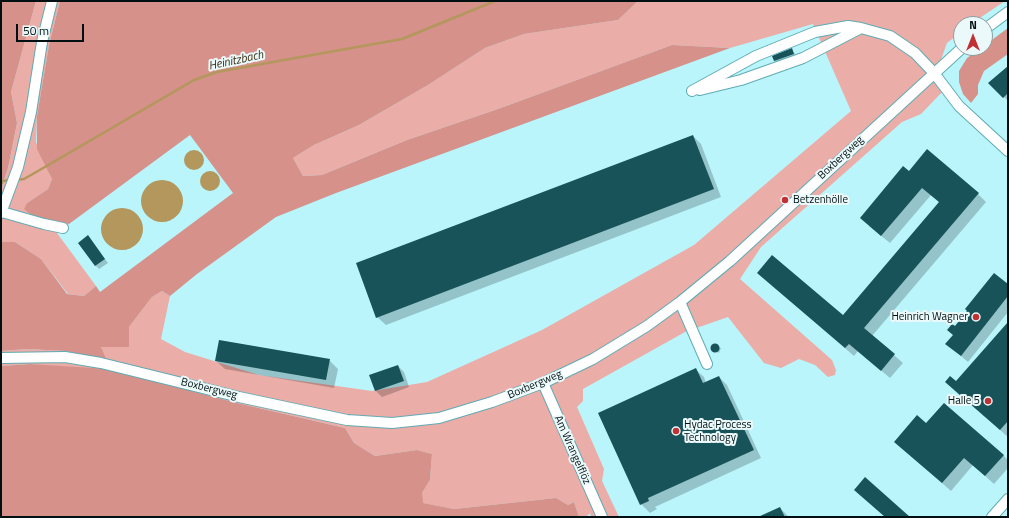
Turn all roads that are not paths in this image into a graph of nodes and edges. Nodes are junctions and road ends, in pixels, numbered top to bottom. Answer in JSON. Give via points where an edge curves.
{"nodes":[{"id":1,"x":52,"y":1,"type":"edge"},
{"id":2,"x":1008,"y":12,"type":"edge"},
{"id":3,"x":993,"y":23,"type":"edge"},
{"id":4,"x":861,"y":28,"type":"junction"},
{"id":5,"x":953,"y":56,"type":"edge"},
{"id":6,"x":934,"y":73,"type":"junction"},
{"id":7,"x":1008,"y":151,"type":"edge"},
{"id":8,"x":2,"y":212,"type":"edge"},
{"id":9,"x":63,"y":228,"type":"dead end"},
{"id":10,"x":680,"y":302,"type":"junction"},
{"id":11,"x":1,"y":358,"type":"edge"},
{"id":12,"x":707,"y":364,"type":"dead end"},
{"id":13,"x":543,"y":383,"type":"junction"},
{"id":14,"x":1008,"y":499,"type":"edge"},
{"id":15,"x":602,"y":517,"type":"edge"},
{"id":16,"x":992,"y":517,"type":"edge"}],
"edges":[{"from":1,"to":8,"type":"street","via":[[18,167]]},
{"from":2,"to":3,"type":"street"},
{"from":4,"to":4,"type":"street","via":[[848,26],[815,32],[756,56],[692,91],[721,86],[763,73],[817,52]]},
{"from":4,"to":6,"type":"street","via":[[896,40],[915,53]]},
{"from":5,"to":6,"type":"street","name":"Boxbergweg"},
{"from":6,"to":7,"type":"street","via":[[959,106]]},
{"from":6,"to":10,"type":"street","name":"Boxbergweg","via":[[730,261]]},
{"from":8,"to":9,"type":"street"},
{"from":10,"to":12,"type":"street"},
{"from":10,"to":13,"type":"street","name":"Boxbergweg","via":[[593,359]]},
{"from":11,"to":13,"type":"street","name":"Boxbergweg","via":[[65,357],[347,420],[392,423],[438,418]]},
{"from":13,"to":15,"type":"street","name":"Am Wrangelflöz"},
{"from":14,"to":16,"type":"street"}]}
